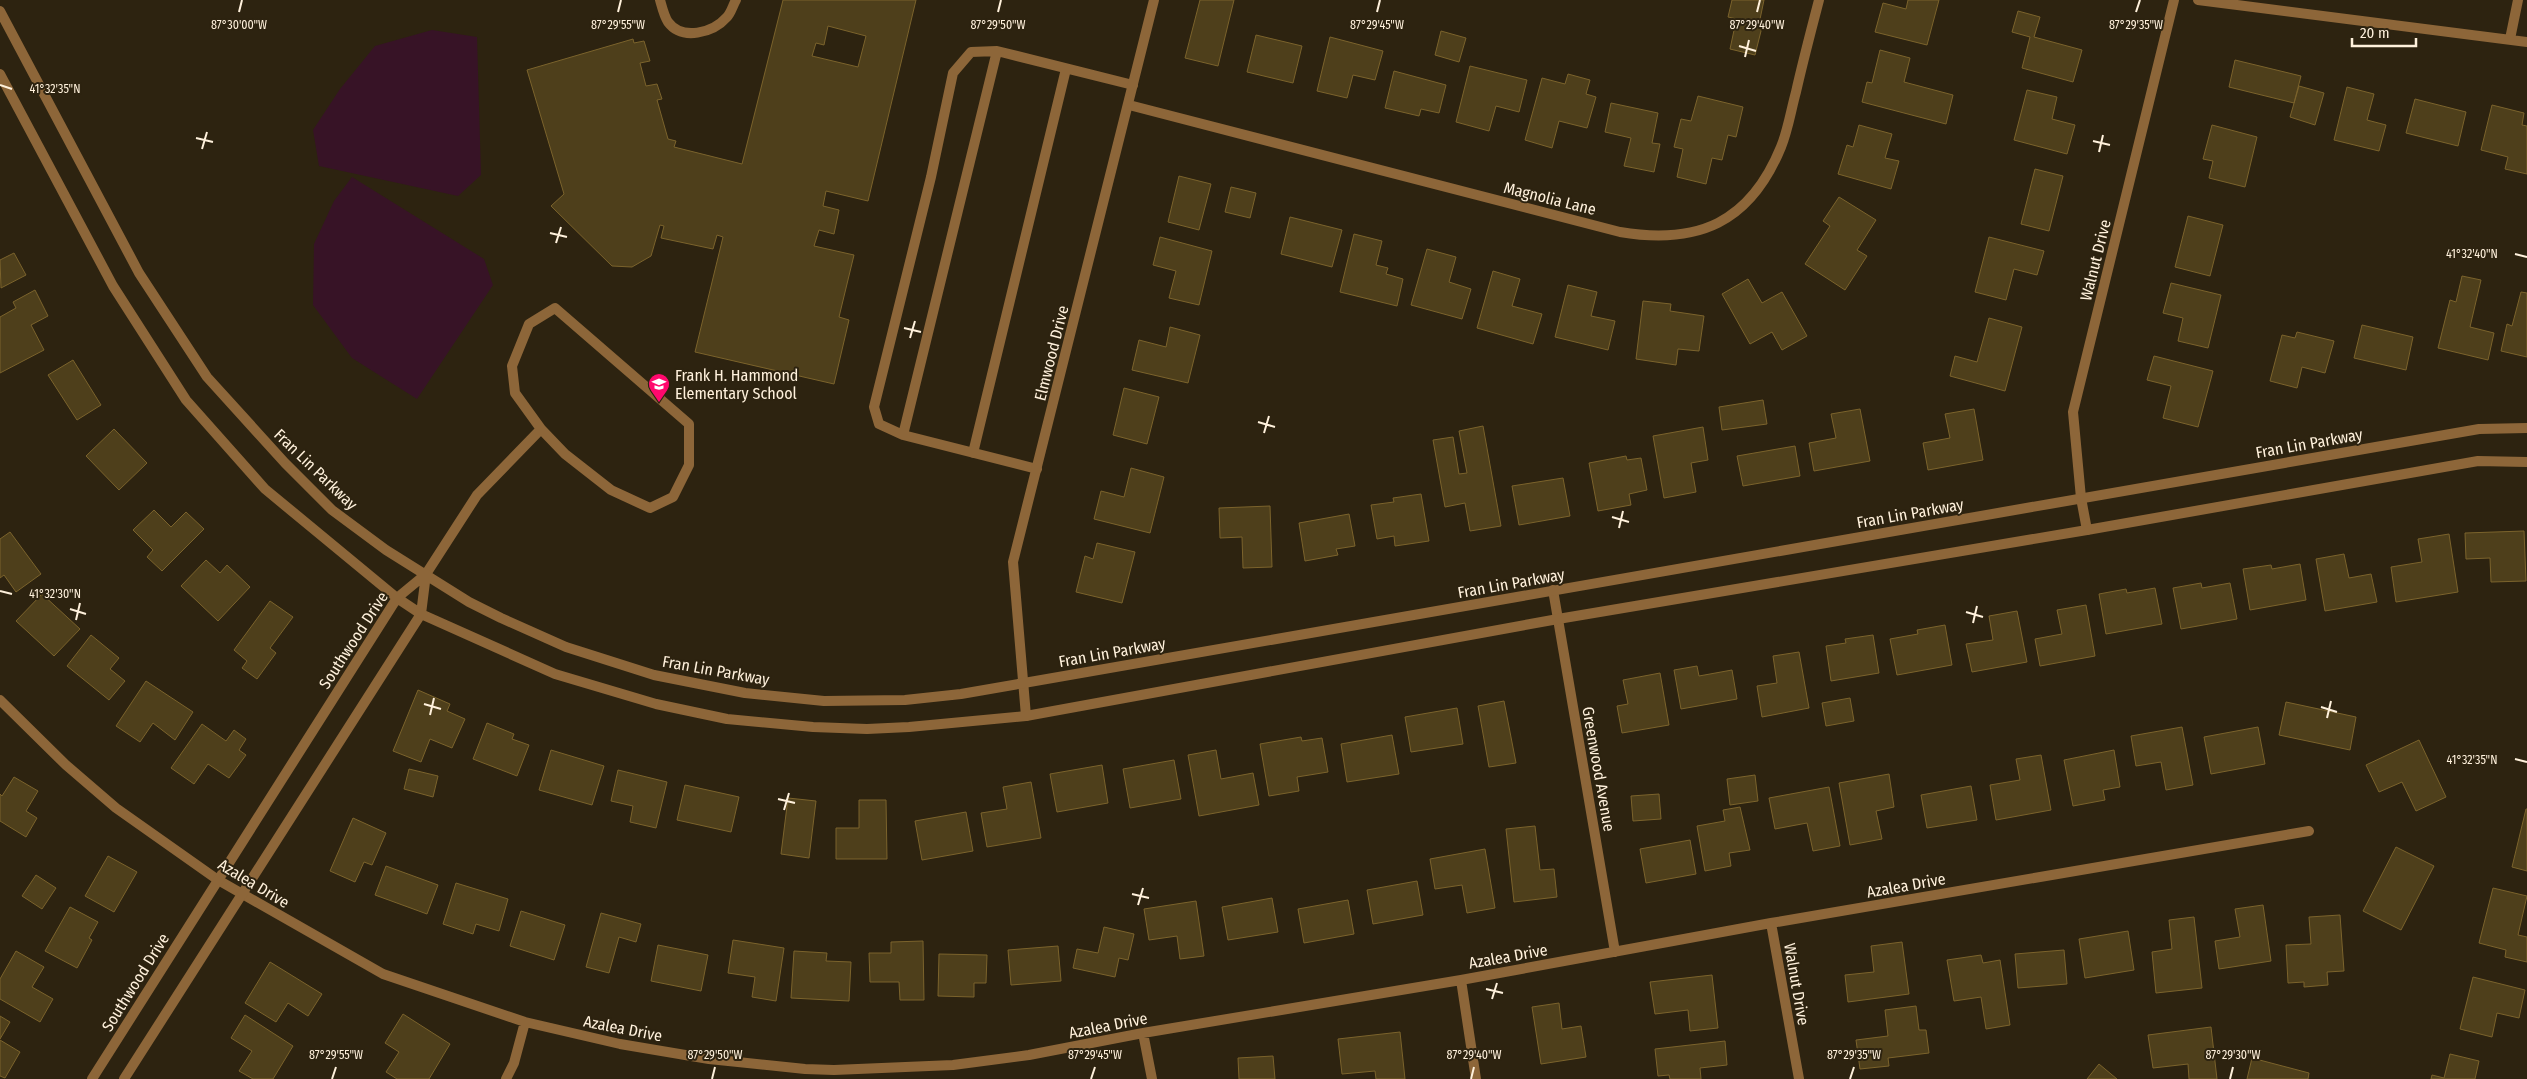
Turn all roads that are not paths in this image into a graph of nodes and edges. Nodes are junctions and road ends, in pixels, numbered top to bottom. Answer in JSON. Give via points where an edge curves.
{"nodes":[{"id":1,"x":660,"y":0,"type":"edge"},
{"id":2,"x":736,"y":0,"type":"edge"},
{"id":3,"x":1154,"y":0,"type":"edge"},
{"id":4,"x":1819,"y":0,"type":"edge"},
{"id":5,"x":2174,"y":0,"type":"edge"},
{"id":6,"x":2198,"y":0,"type":"edge"},
{"id":7,"x":2518,"y":0,"type":"edge"},
{"id":8,"x":0,"y":11,"type":"edge"},
{"id":9,"x":2510,"y":38,"type":"junction"},
{"id":10,"x":2527,"y":42,"type":"edge"},
{"id":11,"x":997,"y":52,"type":"junction"},
{"id":12,"x":1066,"y":69,"type":"junction"},
{"id":13,"x":0,"y":74,"type":"edge"},
{"id":14,"x":1134,"y":85,"type":"junction"},
{"id":15,"x":1129,"y":105,"type":"junction"},
{"id":16,"x":2527,"y":428,"type":"edge"},
{"id":17,"x":540,"y":429,"type":"junction"},
{"id":18,"x":903,"y":436,"type":"junction"},
{"id":19,"x":972,"y":453,"type":"junction"},
{"id":20,"x":2527,"y":462,"type":"edge"},
{"id":21,"x":1037,"y":469,"type":"junction"},
{"id":22,"x":2081,"y":498,"type":"junction"},
{"id":23,"x":2087,"y":530,"type":"junction"},
{"id":24,"x":426,"y":574,"type":"junction"},
{"id":25,"x":1553,"y":590,"type":"junction"},
{"id":26,"x":397,"y":598,"type":"junction"},
{"id":27,"x":421,"y":614,"type":"junction"},
{"id":28,"x":1558,"y":619,"type":"junction"},
{"id":29,"x":1024,"y":683,"type":"junction"},
{"id":30,"x":0,"y":700,"type":"edge"},
{"id":31,"x":1026,"y":716,"type":"junction"},
{"id":32,"x":2308,"y":831,"type":"dead end"},
{"id":33,"x":218,"y":880,"type":"junction"},
{"id":34,"x":242,"y":894,"type":"junction"},
{"id":35,"x":1771,"y":923,"type":"junction"},
{"id":36,"x":1615,"y":952,"type":"junction"},
{"id":37,"x":1461,"y":980,"type":"junction"},
{"id":38,"x":525,"y":1022,"type":"junction"},
{"id":39,"x":1143,"y":1033,"type":"junction"},
{"id":40,"x":834,"y":1074,"type":"edge"},
{"id":41,"x":92,"y":1079,"type":"edge"},
{"id":42,"x":124,"y":1079,"type":"edge"},
{"id":43,"x":506,"y":1079,"type":"edge"},
{"id":44,"x":1152,"y":1079,"type":"edge"},
{"id":45,"x":1476,"y":1079,"type":"edge"},
{"id":46,"x":1799,"y":1079,"type":"edge"}],
"edges":[{"from":1,"to":2,"type":"street","via":[[668,22],[681,32],[692,34],[726,18]]},
{"from":3,"to":14,"type":"street","name":"Elmwood Drive"},
{"from":4,"to":15,"type":"street","name":"Magnolia Lane","via":[[1782,146],[1762,186],[1722,221],[1698,232],[1674,236],[1620,232]]},
{"from":5,"to":22,"type":"street","name":"Walnut Drive","via":[[2073,412]]},
{"from":6,"to":9,"type":"street"},
{"from":7,"to":9,"type":"street"},
{"from":8,"to":24,"type":"street","name":"Fran Lin Parkway","via":[[139,273],[207,378],[332,510],[386,550]]},
{"from":9,"to":10,"type":"street"},
{"from":11,"to":12,"type":"street"},
{"from":11,"to":18,"type":"street"},
{"from":11,"to":18,"type":"street","via":[[971,52],[953,72],[874,407],[879,424]]},
{"from":12,"to":14,"type":"street"},
{"from":12,"to":19,"type":"street"},
{"from":13,"to":26,"type":"street","via":[[113,286],[186,400],[265,489]]},
{"from":14,"to":15,"type":"street","name":"Elmwood Drive"},
{"from":15,"to":21,"type":"street","name":"Elmwood Drive"},
{"from":16,"to":22,"type":"street","name":"Fran Lin Parkway","via":[[2479,428]]},
{"from":17,"to":17,"type":"street","via":[[565,454],[611,490],[650,508],[673,497],[689,466],[689,424],[555,308],[528,324],[512,366],[514,393]]},
{"from":17,"to":24,"type":"street","via":[[476,495]]},
{"from":18,"to":19,"type":"street"},
{"from":19,"to":21,"type":"street"},
{"from":20,"to":23,"type":"street","via":[[2478,461]]},
{"from":21,"to":29,"type":"street","name":"Elmwood Drive","via":[[1014,562]]},
{"from":22,"to":23,"type":"street","name":"Walnut Drive"},
{"from":22,"to":25,"type":"street","name":"Fran Lin Parkway"},
{"from":23,"to":28,"type":"street"},
{"from":24,"to":26,"type":"street","name":"Southwood Drive"},
{"from":24,"to":27,"type":"street"},
{"from":24,"to":29,"type":"street","name":"Fran Lin Parkway","via":[[469,602],[566,647],[654,675],[700,685],[824,701],[867,701],[933,697]]},
{"from":25,"to":28,"type":"street","name":"Greenwood Avenue"},
{"from":25,"to":29,"type":"street","name":"Fran Lin Parkway"},
{"from":26,"to":27,"type":"street"},
{"from":26,"to":33,"type":"street","name":"Southwood Drive"},
{"from":27,"to":31,"type":"street","via":[[555,674],[613,693],[707,715],[813,727],[867,729]]},
{"from":27,"to":34,"type":"street"},
{"from":28,"to":31,"type":"street"},
{"from":28,"to":36,"type":"street","name":"Greenwood Avenue"},
{"from":29,"to":31,"type":"street","name":"Elmwood Drive"},
{"from":30,"to":33,"type":"street","name":"Azalea Drive","via":[[66,765],[116,808]]},
{"from":32,"to":35,"type":"street","name":"Azalea Drive"},
{"from":33,"to":34,"type":"street","name":"Azalea Drive"},
{"from":33,"to":41,"type":"street","name":"Southwood Drive"},
{"from":34,"to":38,"type":"street","name":"Azalea Drive","via":[[383,974]]},
{"from":34,"to":42,"type":"street"},
{"from":35,"to":36,"type":"street","name":"Azalea Drive"},
{"from":35,"to":46,"type":"street","name":"Walnut Drive"},
{"from":36,"to":37,"type":"street","name":"Azalea Drive"},
{"from":37,"to":39,"type":"street","name":"Azalea Drive"},
{"from":37,"to":45,"type":"street"},
{"from":38,"to":40,"type":"street","name":"Azalea Drive","via":[[620,1044],[709,1059]]},
{"from":38,"to":43,"type":"street","via":[[514,1064]]},
{"from":39,"to":40,"type":"street","name":"Azalea Drive","via":[[1029,1055],[953,1065]]},
{"from":39,"to":44,"type":"street"}]}
